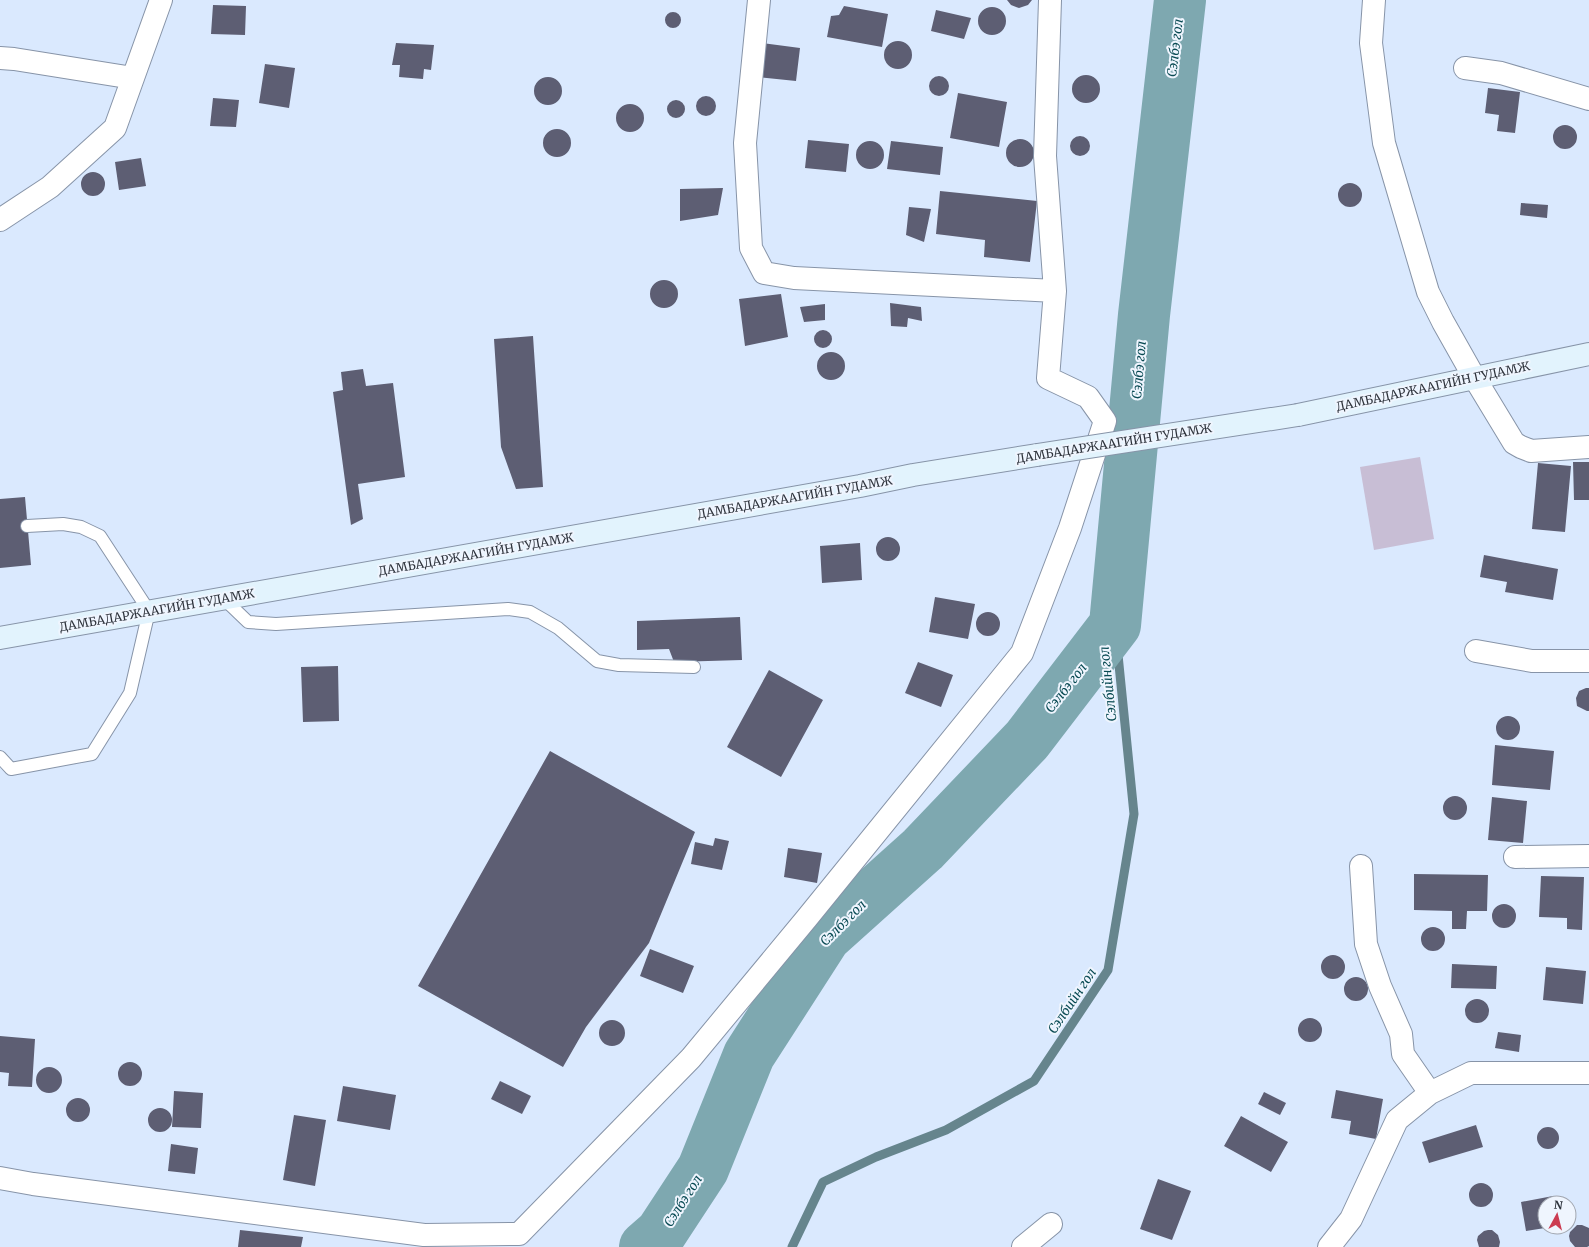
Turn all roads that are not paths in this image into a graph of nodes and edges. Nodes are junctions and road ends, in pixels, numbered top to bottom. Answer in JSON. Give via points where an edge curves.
{"nodes":[{"id":1,"x":161,"y":0,"type":"edge"},
{"id":2,"x":759,"y":0,"type":"edge"},
{"id":3,"x":1050,"y":0,"type":"edge"},
{"id":4,"x":1374,"y":0,"type":"edge"},
{"id":5,"x":0,"y":58,"type":"edge"},
{"id":6,"x":1465,"y":68,"type":"dead end"},
{"id":7,"x":133,"y":78,"type":"junction"},
{"id":8,"x":1589,"y":99,"type":"edge"},
{"id":9,"x":0,"y":220,"type":"edge"},
{"id":10,"x":1055,"y":291,"type":"junction"},
{"id":11,"x":1589,"y":354,"type":"edge"},
{"id":12,"x":1474,"y":377,"type":"junction"},
{"id":13,"x":1589,"y":447,"type":"edge"},
{"id":14,"x":27,"y":526,"type":"dead end"},
{"id":15,"x":222,"y":598,"type":"junction"},
{"id":16,"x":149,"y":611,"type":"junction"},
{"id":17,"x":0,"y":638,"type":"edge"},
{"id":18,"x":1476,"y":651,"type":"dead end"},
{"id":19,"x":1589,"y":662,"type":"edge"},
{"id":20,"x":694,"y":667,"type":"dead end"},
{"id":21,"x":0,"y":757,"type":"edge"},
{"id":22,"x":1589,"y":856,"type":"edge"},
{"id":23,"x":1514,"y":857,"type":"dead end"},
{"id":24,"x":1361,"y":866,"type":"dead end"},
{"id":25,"x":1589,"y":1073,"type":"edge"},
{"id":26,"x":1430,"y":1093,"type":"junction"},
{"id":27,"x":0,"y":1178,"type":"edge"},
{"id":28,"x":1051,"y":1224,"type":"dead end"},
{"id":29,"x":1023,"y":1247,"type":"edge"},
{"id":30,"x":1329,"y":1247,"type":"edge"}],
"edges":[{"from":1,"to":7,"type":"street"},
{"from":2,"to":10,"type":"street","via":[[745,143],[751,248],[764,273],[794,278]]},
{"from":3,"to":10,"type":"street","via":[[1045,156]]},
{"from":4,"to":12,"type":"street","via":[[1371,43],[1384,143],[1428,292]]},
{"from":5,"to":7,"type":"street"},
{"from":6,"to":8,"type":"street","via":[[1501,73]]},
{"from":7,"to":9,"type":"street","via":[[115,128],[50,187]]},
{"from":10,"to":27,"type":"street","via":[[1048,378],[1088,397],[1105,421],[1070,528],[1022,653],[691,1058],[519,1234],[424,1235]]},
{"from":11,"to":12,"type":"main road","name":"ДАМБАДАРЖААГИЙН ГУДАМЖ"},
{"from":12,"to":13,"type":"street","via":[[1514,443],[1531,451]]},
{"from":12,"to":15,"type":"main road","name":"ДАМБАДАРЖААГИЙН ГУДАМЖ","bridge":true,"via":[[1298,415],[913,475]]},
{"from":14,"to":16,"type":"lane","via":[[63,524],[81,527],[100,536]]},
{"from":15,"to":16,"type":"main road","name":"ДАМБАДАРЖААГИЙН ГУДАМЖ"},
{"from":15,"to":20,"type":"lane","via":[[248,622],[276,624],[508,609],[530,612],[558,628],[597,661],[619,665]]},
{"from":16,"to":17,"type":"main road","name":"ДАМБАДАРЖААГИЙН ГУДАМЖ"},
{"from":16,"to":21,"type":"lane","via":[[130,692],[92,754],[11,769]]},
{"from":18,"to":19,"type":"street","via":[[1532,661]]},
{"from":22,"to":23,"type":"street"},
{"from":24,"to":26,"type":"street","via":[[1366,944],[1380,986],[1402,1034],[1403,1054]]},
{"from":25,"to":26,"type":"street","via":[[1471,1073]]},
{"from":26,"to":30,"type":"street","via":[[1398,1120],[1351,1219]]},
{"from":28,"to":29,"type":"street"}]}
